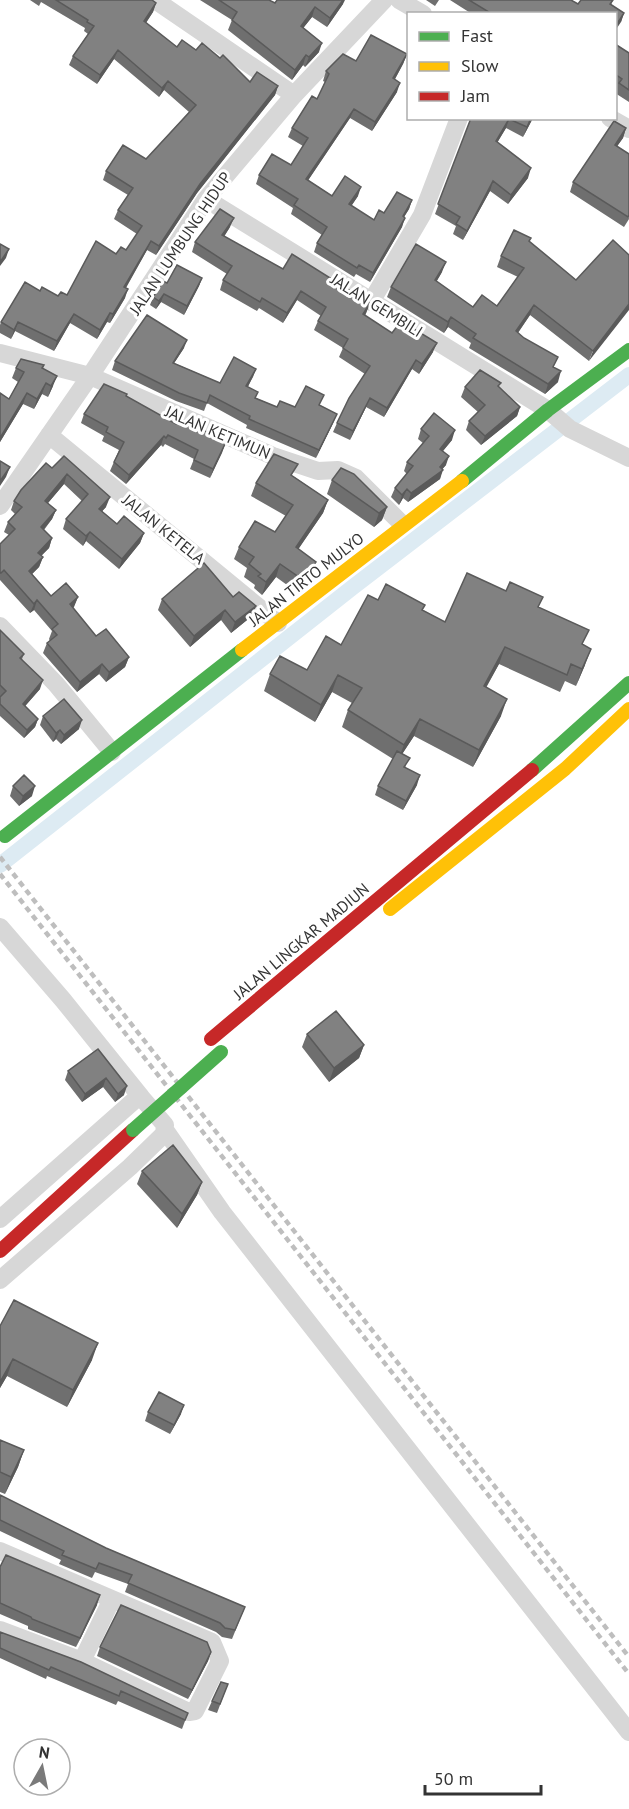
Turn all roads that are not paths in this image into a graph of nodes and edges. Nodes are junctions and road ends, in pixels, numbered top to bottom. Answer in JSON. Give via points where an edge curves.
{"nodes":[{"id":1,"x":156,"y":0,"type":"edge"},
{"id":2,"x":384,"y":0,"type":"edge"},
{"id":3,"x":399,"y":0,"type":"edge"},
{"id":4,"x":420,"y":12,"type":"edge"},
{"id":5,"x":294,"y":95,"type":"junction"},
{"id":6,"x":458,"y":120,"type":"edge"},
{"id":7,"x":613,"y":120,"type":"edge"},
{"id":8,"x":629,"y":129,"type":"edge"},
{"id":9,"x":206,"y":199,"type":"junction"},
{"id":10,"x":371,"y":302,"type":"junction"},
{"id":11,"x":629,"y":350,"type":"edge"},
{"id":12,"x":0,"y":353,"type":"edge"},
{"id":13,"x":90,"y":376,"type":"junction"},
{"id":14,"x":549,"y":412,"type":"junction"},
{"id":15,"x":50,"y":435,"type":"junction"},
{"id":16,"x":629,"y":458,"type":"edge"},
{"id":17,"x":0,"y":506,"type":"edge"},
{"id":18,"x":402,"y":524,"type":"junction"},
{"id":19,"x":278,"y":623,"type":"junction"},
{"id":20,"x":0,"y":626,"type":"edge"},
{"id":21,"x":629,"y":683,"type":"edge"},
{"id":22,"x":629,"y":709,"type":"edge"},
{"id":23,"x":112,"y":752,"type":"junction"},
{"id":24,"x":5,"y":836,"type":"dead end"},
{"id":25,"x":384,"y":915,"type":"dead end"},
{"id":26,"x":0,"y":927,"type":"edge"},
{"id":27,"x":230,"y":1044,"type":"dead end"},
{"id":28,"x":203,"y":1046,"type":"dead end"},
{"id":29,"x":148,"y":1093,"type":"junction"},
{"id":30,"x":165,"y":1130,"type":"junction"},
{"id":31,"x":0,"y":1219,"type":"edge"},
{"id":32,"x":0,"y":1230,"type":"edge"},
{"id":33,"x":0,"y":1251,"type":"edge"},
{"id":34,"x":0,"y":1280,"type":"edge"},
{"id":35,"x":0,"y":1551,"type":"edge"},
{"id":36,"x":111,"y":1601,"type":"junction"},
{"id":37,"x":0,"y":1630,"type":"edge"},
{"id":38,"x":82,"y":1661,"type":"junction"},
{"id":39,"x":629,"y":1732,"type":"edge"}],
"edges":[{"from":1,"to":5,"type":"street"},
{"from":2,"to":5,"type":"street","name":"JALAN LUMBUNG HIDUP"},
{"from":3,"to":4,"type":"street"},
{"from":5,"to":9,"type":"street","name":"JALAN LUMBUNG HIDUP"},
{"from":6,"to":10,"type":"street","via":[[422,215]]},
{"from":7,"to":8,"type":"street"},
{"from":9,"to":10,"type":"street","name":"JALAN GEMBILI"},
{"from":9,"to":13,"type":"street","name":"JALAN LUMBUNG HIDUP"},
{"from":10,"to":14,"type":"street","name":"JALAN GEMBILI"},
{"from":11,"to":14,"type":"main road","name":"JALAN TIRTO MULYO"},
{"from":12,"to":13,"type":"street","name":"JALAN KETIMUN"},
{"from":13,"to":15,"type":"street","name":"JALAN LUMBUNG HIDUP"},
{"from":13,"to":18,"type":"street","name":"JALAN KETIMUN","via":[[273,456],[318,471],[338,470],[356,478]]},
{"from":14,"to":16,"type":"street","name":"JALAN GEMBILI","via":[[570,429]]},
{"from":14,"to":18,"type":"main road","name":"JALAN TIRTO MULYO"},
{"from":15,"to":17,"type":"street","name":"JALAN LUMBUNG HIDUP"},
{"from":15,"to":19,"type":"street","name":"JALAN KETELA"},
{"from":18,"to":19,"type":"main road","name":"JALAN TIRTO MULYO"},
{"from":19,"to":23,"type":"main road","name":"JALAN TIRTO MULYO"},
{"from":20,"to":23,"type":"street","via":[[56,684]]},
{"from":21,"to":28,"type":"main road","name":"JALAN LINGKAR MADIUN","via":[[551,754]]},
{"from":22,"to":25,"type":"main road","name":"JALAN LINGKAR MADIUN","via":[[565,769]]},
{"from":23,"to":24,"type":"main road","name":"JALAN TIRTO MULYO"},
{"from":26,"to":29,"type":"street"},
{"from":27,"to":33,"type":"main road","bridge":true},
{"from":29,"to":30,"type":"street"},
{"from":29,"to":31,"type":"street"},
{"from":29,"to":32,"type":"main road"},
{"from":30,"to":34,"type":"street","via":[[129,1167]]},
{"from":30,"to":39,"type":"street","via":[[230,1221]]},
{"from":35,"to":36,"type":"street"},
{"from":36,"to":38,"type":"street"},
{"from":36,"to":38,"type":"street","via":[[212,1642],[220,1661],[195,1710],[189,1712]]},
{"from":37,"to":38,"type":"street"}]}
